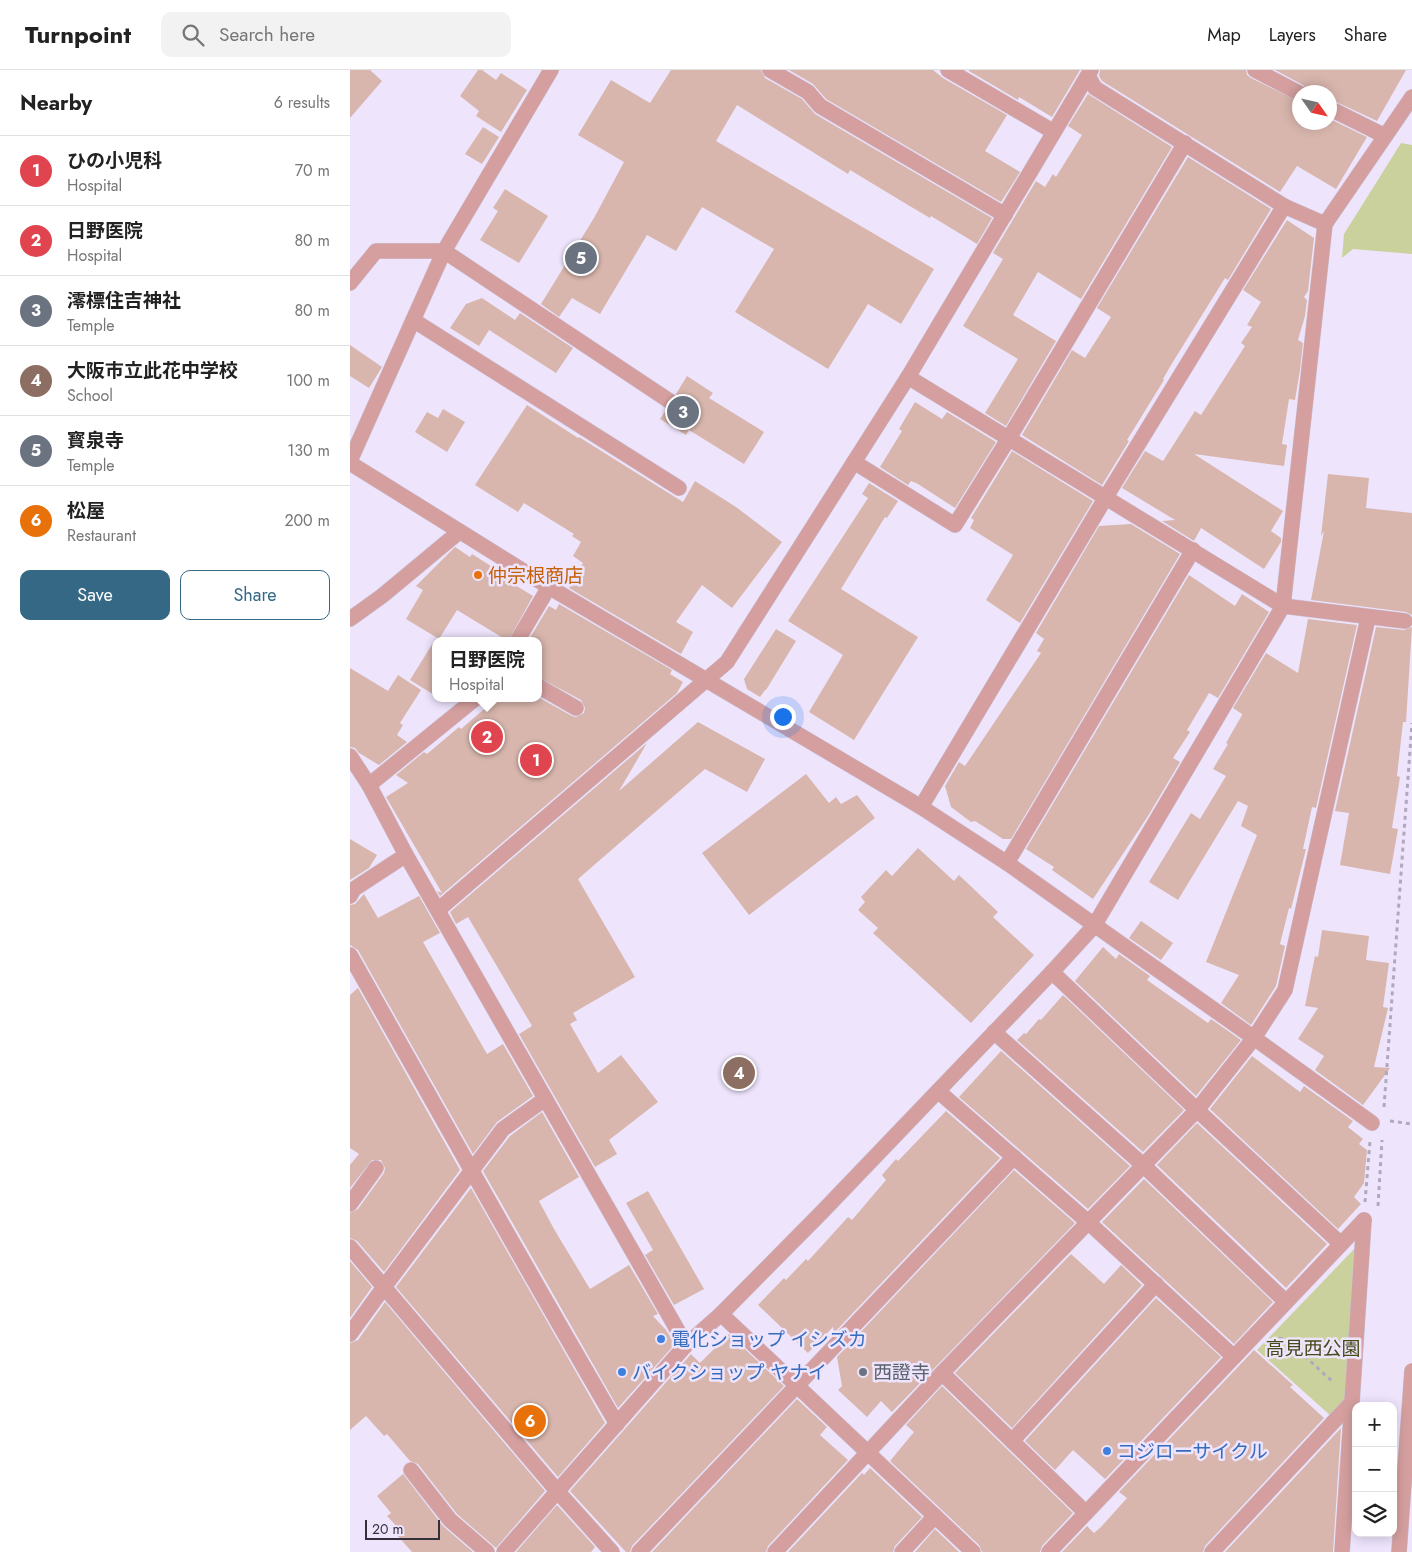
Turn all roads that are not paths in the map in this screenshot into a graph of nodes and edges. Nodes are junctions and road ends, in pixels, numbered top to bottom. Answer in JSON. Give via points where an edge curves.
{"nodes":[{"id":1,"x":552,"y":70,"type":"edge"},
{"id":2,"x":770,"y":70,"type":"edge"},
{"id":3,"x":948,"y":70,"type":"edge"},
{"id":4,"x":1255,"y":70,"type":"edge"},
{"id":5,"x":1090,"y":73,"type":"edge"},
{"id":6,"x":1292,"y":89,"type":"edge"},
{"id":7,"x":1412,"y":96,"type":"edge"},
{"id":8,"x":1337,"y":112,"type":"edge"},
{"id":9,"x":1054,"y":132,"type":"junction"},
{"id":10,"x":1385,"y":136,"type":"junction"},
{"id":11,"x":1185,"y":143,"type":"junction"},
{"id":12,"x":1284,"y":206,"type":"junction"},
{"id":13,"x":1005,"y":214,"type":"junction"},
{"id":14,"x":1325,"y":224,"type":"junction"},
{"id":15,"x":444,"y":251,"type":"junction"},
{"id":16,"x":350,"y":282,"type":"edge"},
{"id":17,"x":413,"y":320,"type":"junction"},
{"id":18,"x":908,"y":377,"type":"junction"},
{"id":19,"x":671,"y":402,"type":"dead end"},
{"id":20,"x":1009,"y":438,"type":"junction"},
{"id":21,"x":350,"y":462,"type":"edge"},
{"id":22,"x":854,"y":462,"type":"junction"},
{"id":23,"x":679,"y":488,"type":"dead end"},
{"id":24,"x":1106,"y":497,"type":"junction"},
{"id":25,"x":460,"y":532,"type":"junction"},
{"id":26,"x":1193,"y":550,"type":"junction"},
{"id":27,"x":549,"y":588,"type":"junction"},
{"id":28,"x":1283,"y":606,"type":"junction"},
{"id":29,"x":1368,"y":618,"type":"junction"},
{"id":30,"x":350,"y":619,"type":"edge"},
{"id":31,"x":1405,"y":621,"type":"dead end"},
{"id":32,"x":519,"y":637,"type":"edge"},
{"id":33,"x":706,"y":681,"type":"junction"},
{"id":34,"x":542,"y":688,"type":"edge"},
{"id":35,"x":471,"y":702,"type":"edge"},
{"id":36,"x":576,"y":708,"type":"dead end"},
{"id":37,"x":350,"y":756,"type":"edge"},
{"id":38,"x":370,"y":785,"type":"junction"},
{"id":39,"x":921,"y":808,"type":"junction"},
{"id":40,"x":406,"y":855,"type":"junction"},
{"id":41,"x":1007,"y":863,"type":"junction"},
{"id":42,"x":350,"y":896,"type":"edge"},
{"id":43,"x":438,"y":910,"type":"junction"},
{"id":44,"x":1094,"y":926,"type":"junction"},
{"id":45,"x":350,"y":955,"type":"edge"},
{"id":46,"x":1052,"y":972,"type":"junction"},
{"id":47,"x":994,"y":1032,"type":"junction"},
{"id":48,"x":1254,"y":1038,"type":"junction"},
{"id":49,"x":938,"y":1091,"type":"junction"},
{"id":50,"x":545,"y":1099,"type":"junction"},
{"id":51,"x":1197,"y":1110,"type":"junction"},
{"id":52,"x":1377,"y":1121,"type":"road end"},
{"id":53,"x":1014,"y":1157,"type":"junction"},
{"id":54,"x":1143,"y":1165,"type":"junction"},
{"id":55,"x":376,"y":1168,"type":"dead end"},
{"id":56,"x":472,"y":1169,"type":"junction"},
{"id":57,"x":350,"y":1204,"type":"edge"},
{"id":58,"x":1088,"y":1222,"type":"junction"},
{"id":59,"x":1341,"y":1244,"type":"junction"},
{"id":60,"x":350,"y":1247,"type":"edge"},
{"id":61,"x":1156,"y":1284,"type":"junction"},
{"id":62,"x":384,"y":1287,"type":"junction"},
{"id":63,"x":1286,"y":1302,"type":"junction"},
{"id":64,"x":721,"y":1314,"type":"junction"},
{"id":65,"x":350,"y":1334,"type":"edge"},
{"id":66,"x":686,"y":1345,"type":"junction"},
{"id":67,"x":1234,"y":1357,"type":"junction"},
{"id":68,"x":1412,"y":1371,"type":"edge"},
{"id":69,"x":942,"y":1373,"type":"junction"},
{"id":70,"x":796,"y":1385,"type":"junction"},
{"id":71,"x":1352,"y":1402,"type":"junction"},
{"id":72,"x":617,"y":1424,"type":"junction"},
{"id":73,"x":1012,"y":1441,"type":"junction"},
{"id":74,"x":867,"y":1452,"type":"junction"},
{"id":75,"x":411,"y":1470,"type":"dead end"},
{"id":76,"x":558,"y":1492,"type":"junction"},
{"id":77,"x":1086,"y":1513,"type":"junction"},
{"id":78,"x":935,"y":1516,"type":"junction"},
{"id":79,"x":487,"y":1552,"type":"edge"},
{"id":80,"x":504,"y":1552,"type":"edge"},
{"id":81,"x":612,"y":1552,"type":"edge"},
{"id":82,"x":639,"y":1552,"type":"edge"},
{"id":83,"x":775,"y":1552,"type":"edge"},
{"id":84,"x":902,"y":1552,"type":"edge"},
{"id":85,"x":974,"y":1552,"type":"edge"},
{"id":86,"x":1049,"y":1552,"type":"edge"},
{"id":87,"x":1212,"y":1552,"type":"edge"},
{"id":88,"x":1342,"y":1552,"type":"edge"},
{"id":89,"x":1399,"y":1552,"type":"edge"}],
"edges":[{"from":1,"to":15,"type":"street"},
{"from":2,"to":13,"type":"street","via":[[808,92],[820,106]]},
{"from":3,"to":9,"type":"street"},
{"from":4,"to":6,"type":"street"},
{"from":5,"to":9,"type":"street"},
{"from":5,"to":11,"type":"street","via":[[1095,88]]},
{"from":7,"to":10,"type":"street"},
{"from":8,"to":10,"type":"street"},
{"from":9,"to":13,"type":"street"},
{"from":10,"to":14,"type":"street"},
{"from":11,"to":12,"type":"street"},
{"from":11,"to":20,"type":"street"},
{"from":12,"to":14,"type":"street"},
{"from":12,"to":24,"type":"street"},
{"from":13,"to":18,"type":"street"},
{"from":14,"to":28,"type":"street"},
{"from":15,"to":16,"type":"street","via":[[376,251]]},
{"from":15,"to":17,"type":"street"},
{"from":15,"to":19,"type":"street"},
{"from":17,"to":21,"type":"street"},
{"from":17,"to":23,"type":"street"},
{"from":18,"to":20,"type":"street"},
{"from":18,"to":22,"type":"street"},
{"from":20,"to":22,"type":"street","via":[[955,525]]},
{"from":20,"to":24,"type":"street"},
{"from":21,"to":25,"type":"street"},
{"from":22,"to":33,"type":"street","via":[[727,662]]},
{"from":24,"to":26,"type":"street"},
{"from":24,"to":39,"type":"street"},
{"from":25,"to":27,"type":"street"},
{"from":25,"to":30,"type":"street"},
{"from":26,"to":28,"type":"street"},
{"from":26,"to":41,"type":"street"},
{"from":27,"to":32,"type":"street"},
{"from":27,"to":33,"type":"street"},
{"from":28,"to":29,"type":"street"},
{"from":28,"to":44,"type":"street"},
{"from":29,"to":31,"type":"street"},
{"from":29,"to":48,"type":"street","via":[[1285,990]]},
{"from":33,"to":39,"type":"street"},
{"from":33,"to":43,"type":"street"},
{"from":34,"to":36,"type":"street"},
{"from":35,"to":38,"type":"street"},
{"from":37,"to":38,"type":"street"},
{"from":38,"to":40,"type":"street"},
{"from":39,"to":41,"type":"street"},
{"from":40,"to":42,"type":"street"},
{"from":40,"to":43,"type":"street"},
{"from":41,"to":44,"type":"street"},
{"from":43,"to":50,"type":"street"},
{"from":44,"to":46,"type":"street"},
{"from":44,"to":48,"type":"street"},
{"from":45,"to":56,"type":"street"},
{"from":46,"to":47,"type":"street"},
{"from":46,"to":51,"type":"street"},
{"from":47,"to":49,"type":"street"},
{"from":47,"to":54,"type":"street"},
{"from":48,"to":51,"type":"street"},
{"from":48,"to":52,"type":"street"},
{"from":49,"to":53,"type":"street"},
{"from":49,"to":64,"type":"street"},
{"from":50,"to":56,"type":"street","via":[[503,1129]]},
{"from":50,"to":66,"type":"street"},
{"from":51,"to":54,"type":"street"},
{"from":51,"to":59,"type":"street"},
{"from":53,"to":58,"type":"street"},
{"from":53,"to":70,"type":"street"},
{"from":54,"to":58,"type":"street"},
{"from":54,"to":63,"type":"street"},
{"from":55,"to":57,"type":"street"},
{"from":56,"to":62,"type":"street"},
{"from":56,"to":72,"type":"street"},
{"from":58,"to":61,"type":"street"},
{"from":58,"to":69,"type":"street"},
{"from":59,"to":63,"type":"street"},
{"from":59,"to":71,"type":"street","via":[[1364,1220]]},
{"from":60,"to":62,"type":"street"},
{"from":61,"to":67,"type":"street"},
{"from":61,"to":73,"type":"street"},
{"from":62,"to":65,"type":"street"},
{"from":62,"to":76,"type":"street"},
{"from":63,"to":67,"type":"street"},
{"from":64,"to":66,"type":"street"},
{"from":64,"to":70,"type":"street"},
{"from":66,"to":72,"type":"street"},
{"from":67,"to":77,"type":"street"},
{"from":68,"to":89,"type":"street"},
{"from":69,"to":73,"type":"street"},
{"from":69,"to":74,"type":"street"},
{"from":70,"to":74,"type":"street"},
{"from":70,"to":82,"type":"street"},
{"from":71,"to":87,"type":"street"},
{"from":71,"to":88,"type":"street"},
{"from":72,"to":76,"type":"street"},
{"from":73,"to":77,"type":"street"},
{"from":74,"to":78,"type":"street"},
{"from":74,"to":83,"type":"street"},
{"from":75,"to":79,"type":"street","via":[[450,1520]]},
{"from":76,"to":80,"type":"street"},
{"from":76,"to":81,"type":"street"},
{"from":77,"to":86,"type":"street"},
{"from":78,"to":84,"type":"street"},
{"from":78,"to":85,"type":"street"}]}
